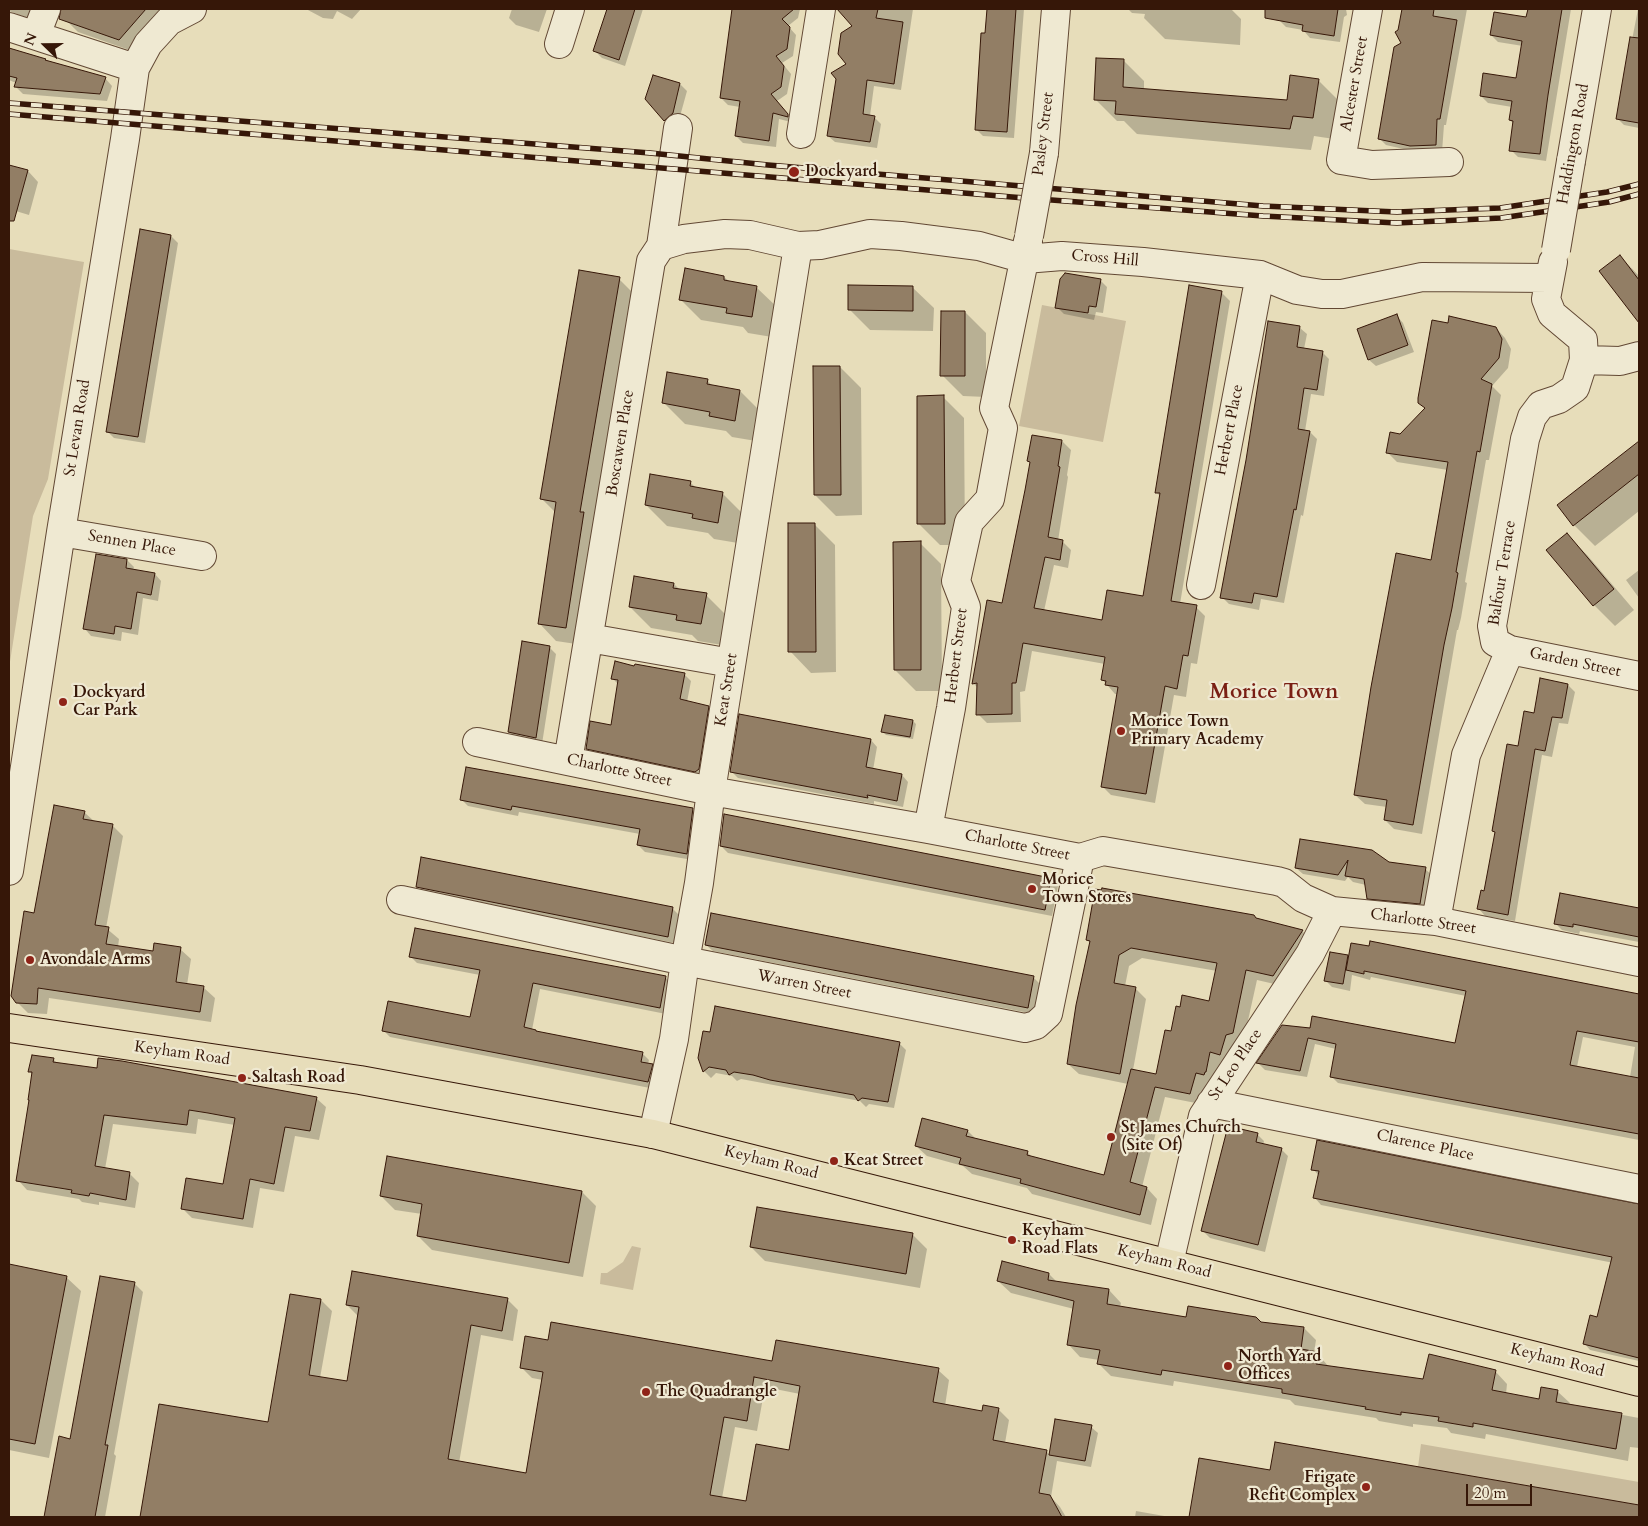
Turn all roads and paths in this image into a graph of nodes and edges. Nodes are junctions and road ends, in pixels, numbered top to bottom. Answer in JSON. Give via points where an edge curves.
{"nodes":[{"id":1,"x":46,"y":9,"type":"edge"},
{"id":2,"x":192,"y":9,"type":"edge"},
{"id":3,"x":570,"y":9,"type":"edge"},
{"id":4,"x":821,"y":9,"type":"edge"},
{"id":5,"x":1056,"y":9,"type":"edge"},
{"id":6,"x":1368,"y":9,"type":"edge"},
{"id":7,"x":1597,"y":9,"type":"edge"},
{"id":8,"x":9,"y":27,"type":"edge"},
{"id":9,"x":36,"y":35,"type":"junction"},
{"id":10,"x":559,"y":44,"type":"dead end"},
{"id":11,"x":135,"y":68,"type":"junction"},
{"id":12,"x":678,"y":128,"type":"dead end"},
{"id":13,"x":801,"y":134,"type":"dead end"},
{"id":14,"x":1449,"y":162,"type":"dead end"},
{"id":15,"x":661,"y":246,"type":"junction"},
{"id":16,"x":798,"y":246,"type":"junction"},
{"id":17,"x":1027,"y":247,"type":"junction"},
{"id":18,"x":1260,"y":275,"type":"junction"},
{"id":19,"x":1549,"y":278,"type":"junction"},
{"id":20,"x":1639,"y":356,"type":"edge"},
{"id":21,"x":1584,"y":360,"type":"junction"},
{"id":22,"x":61,"y":532,"type":"junction"},
{"id":23,"x":202,"y":556,"type":"dead end"},
{"id":24,"x":1201,"y":585,"type":"dead end"},
{"id":25,"x":589,"y":638,"type":"junction"},
{"id":26,"x":1510,"y":650,"type":"junction"},
{"id":27,"x":731,"y":663,"type":"junction"},
{"id":28,"x":1639,"y":676,"type":"edge"},
{"id":29,"x":476,"y":742,"type":"dead end"},
{"id":30,"x":568,"y":761,"type":"junction"},
{"id":31,"x":711,"y":791,"type":"junction"},
{"id":32,"x":928,"y":829,"type":"junction"},
{"id":33,"x":1080,"y":858,"type":"junction"},
{"id":34,"x":9,"y":871,"type":"edge"},
{"id":35,"x":401,"y":900,"type":"dead end"},
{"id":36,"x":1332,"y":911,"type":"junction"},
{"id":37,"x":1436,"y":921,"type":"junction"},
{"id":38,"x":685,"y":961,"type":"junction"},
{"id":39,"x":1639,"y":962,"type":"edge"},
{"id":40,"x":9,"y":1028,"type":"edge"},
{"id":41,"x":1211,"y":1103,"type":"junction"},
{"id":42,"x":654,"y":1134,"type":"junction"},
{"id":43,"x":1639,"y":1189,"type":"edge"},
{"id":44,"x":1169,"y":1263,"type":"junction"},
{"id":45,"x":1639,"y":1382,"type":"edge"}],
"edges":[{"from":1,"to":9,"type":"street"},
{"from":2,"to":11,"type":"street","name":"St Levan Road","via":[[169,21],[148,44]]},
{"from":3,"to":10,"type":"street"},
{"from":4,"to":13,"type":"street"},
{"from":5,"to":17,"type":"street","name":"Pasley Street","bridge":true,"via":[[1044,153]]},
{"from":6,"to":14,"type":"street","name":"Alcester Street","via":[[1341,160],[1372,165]]},
{"from":7,"to":19,"type":"street","name":"Haddington Road","bridge":true},
{"from":8,"to":9,"type":"street"},
{"from":9,"to":11,"type":"street"},
{"from":11,"to":22,"type":"street","name":"St Levan Road"},
{"from":12,"to":15,"type":"street","name":"Boscawen Place"},
{"from":15,"to":16,"type":"street","name":"Cross Hill","via":[[684,239],[725,234],[750,235]]},
{"from":15,"to":25,"type":"street","name":"Boscawen Place","via":[[651,261]]},
{"from":16,"to":17,"type":"street","name":"Cross Hill","via":[[820,245],[870,234],[979,246]]},
{"from":16,"to":27,"type":"street","name":"Keat Street"},
{"from":17,"to":18,"type":"street","name":"Cross Hill","via":[[1062,256]]},
{"from":17,"to":32,"type":"street","name":"Herbert Street","via":[[994,408],[1003,428],[990,499],[969,522],[956,581],[966,608]]},
{"from":18,"to":19,"type":"street","name":"Cross Hill","via":[[1298,290],[1322,294],[1342,294],[1422,277]]},
{"from":18,"to":24,"type":"street","name":"Herbert Place"},
{"from":19,"to":21,"type":"street","name":"Balfour Terrace","via":[[1546,298],[1552,314],[1583,340]]},
{"from":20,"to":21,"type":"street","via":[[1620,361]]},
{"from":21,"to":26,"type":"street","name":"Balfour Terrace","via":[[1575,388],[1541,405],[1532,417],[1524,439],[1492,626],[1495,642]]},
{"from":22,"to":23,"type":"street","name":"Sennen Place"},
{"from":22,"to":34,"type":"street","name":"St Levan Road"},
{"from":25,"to":27,"type":"street"},
{"from":25,"to":30,"type":"street","name":"Boscawen Place"},
{"from":26,"to":28,"type":"street","name":"Garden Street"},
{"from":26,"to":37,"type":"street","name":"Balfour Terrace","via":[[1466,756]]},
{"from":27,"to":31,"type":"street","name":"Keat Street"},
{"from":29,"to":30,"type":"street","name":"Charlotte Street"},
{"from":30,"to":31,"type":"street","name":"Charlotte Street"},
{"from":31,"to":32,"type":"street","name":"Charlotte Street"},
{"from":31,"to":38,"type":"street","name":"Keat Street"},
{"from":32,"to":33,"type":"street","name":"Charlotte Street"},
{"from":33,"to":36,"type":"street","name":"Charlotte Street","via":[[1103,851],[1277,880],[1303,898]]},
{"from":33,"to":38,"type":"street","name":"Warren Street","via":[[1048,1014],[1036,1025],[1025,1028]]},
{"from":35,"to":38,"type":"street","name":"Warren Street"},
{"from":36,"to":37,"type":"street","name":"Charlotte Street"},
{"from":36,"to":41,"type":"street","name":"St Leo Place","via":[[1310,954]]},
{"from":37,"to":39,"type":"street","name":"Charlotte Street"},
{"from":38,"to":42,"type":"street","name":"Keat Street","via":[[674,1039]]},
{"from":40,"to":42,"type":"main road","name":"Keyham Road","via":[[354,1079]]},
{"from":41,"to":43,"type":"street","name":"Clarence Place"},
{"from":41,"to":44,"type":"street","name":"St Leo Place","via":[[1203,1116]]},
{"from":42,"to":44,"type":"main road","name":"Keyham Road"},
{"from":44,"to":45,"type":"main road","name":"Keyham Road"}]}
